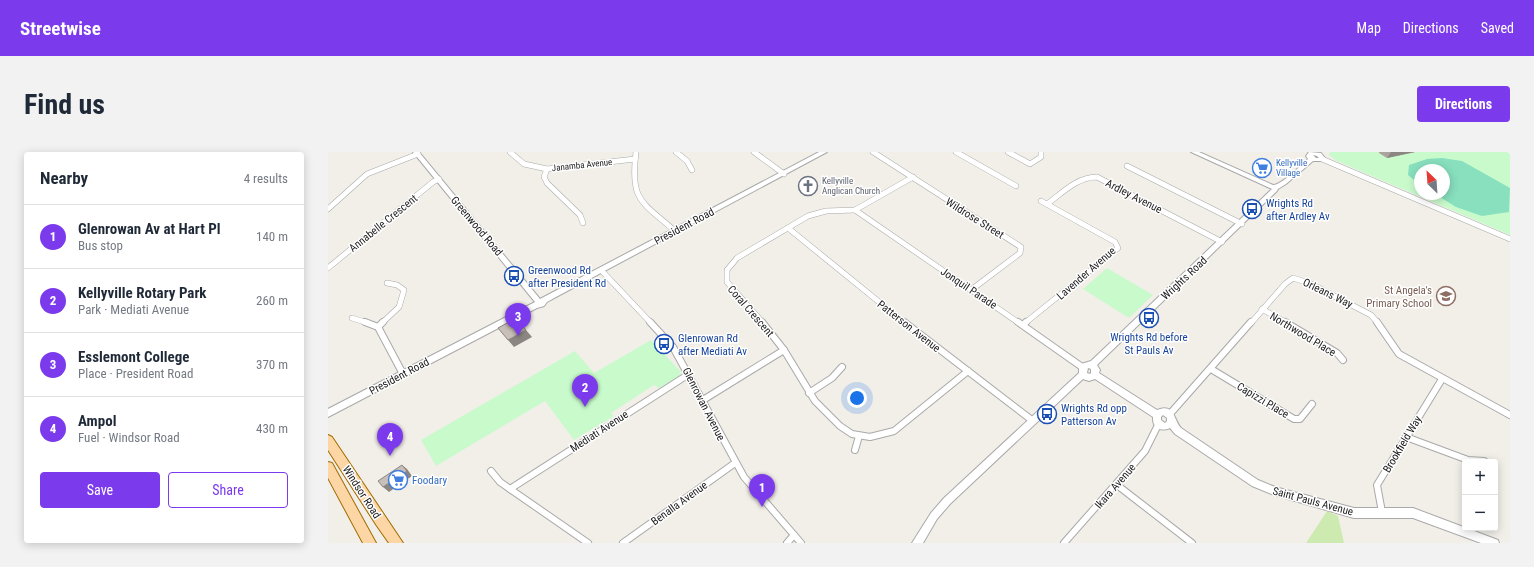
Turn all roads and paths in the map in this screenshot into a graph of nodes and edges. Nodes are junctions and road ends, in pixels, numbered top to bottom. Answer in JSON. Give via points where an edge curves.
{"nodes":[{"id":1,"x":636,"y":152,"type":"edge"},
{"id":2,"x":676,"y":152,"type":"edge"},
{"id":3,"x":754,"y":152,"type":"edge"},
{"id":4,"x":824,"y":152,"type":"edge"},
{"id":5,"x":873,"y":152,"type":"edge"},
{"id":6,"x":956,"y":152,"type":"edge"},
{"id":7,"x":1008,"y":152,"type":"edge"},
{"id":8,"x":1041,"y":152,"type":"edge"},
{"id":9,"x":1194,"y":152,"type":"edge"},
{"id":10,"x":417,"y":153,"type":"edge"},
{"id":11,"x":513,"y":153,"type":"edge"},
{"id":12,"x":1318,"y":153,"type":"edge"},
{"id":13,"x":635,"y":159,"type":"junction"},
{"id":14,"x":1312,"y":159,"type":"junction"},
{"id":15,"x":1322,"y":159,"type":"junction"},
{"id":16,"x":1127,"y":166,"type":"dead end"},
{"id":17,"x":547,"y":169,"type":"junction"},
{"id":18,"x":692,"y":170,"type":"dead end"},
{"id":19,"x":784,"y":174,"type":"junction"},
{"id":20,"x":913,"y":177,"type":"junction"},
{"id":21,"x":439,"y":179,"type":"junction"},
{"id":22,"x":1016,"y":186,"type":"dead end"},
{"id":23,"x":1275,"y":188,"type":"junction"},
{"id":24,"x":1044,"y":203,"type":"joint"},
{"id":25,"x":328,"y":209,"type":"edge"},
{"id":26,"x":855,"y":210,"type":"junction"},
{"id":27,"x":583,"y":223,"type":"dead end"},
{"id":28,"x":1242,"y":224,"type":"junction"},
{"id":29,"x":788,"y":228,"type":"junction"},
{"id":30,"x":674,"y":231,"type":"junction"},
{"id":31,"x":1510,"y":239,"type":"edge"},
{"id":32,"x":1222,"y":242,"type":"junction"},
{"id":33,"x":328,"y":268,"type":"edge"},
{"id":34,"x":601,"y":270,"type":"junction"},
{"id":35,"x":387,"y":283,"type":"dead end"},
{"id":36,"x":971,"y":290,"type":"junction"},
{"id":37,"x":538,"y":301,"type":"junction"},
{"id":38,"x":1262,"y":309,"type":"junction"},
{"id":39,"x":352,"y":318,"type":"dead end"},
{"id":40,"x":1023,"y":325,"type":"junction"},
{"id":41,"x":378,"y":327,"type":"junction"},
{"id":42,"x":784,"y":350,"type":"junction"},
{"id":43,"x":1344,"y":360,"type":"dead end"},
{"id":44,"x":1091,"y":366,"type":"junction"},
{"id":45,"x":842,"y":368,"type":"dead end"},
{"id":46,"x":1211,"y":369,"type":"junction"},
{"id":47,"x":968,"y":371,"type":"junction"},
{"id":48,"x":1083,"y":371,"type":"junction"},
{"id":49,"x":403,"y":374,"type":"junction"},
{"id":50,"x":689,"y":374,"type":"junction"},
{"id":51,"x":1095,"y":375,"type":"junction"},
{"id":52,"x":1442,"y":379,"type":"junction"},
{"id":53,"x":809,"y":393,"type":"junction"},
{"id":54,"x":703,"y":400,"type":"junction"},
{"id":55,"x":1312,"y":404,"type":"dead end"},
{"id":56,"x":328,"y":413,"type":"edge"},
{"id":57,"x":1510,"y":415,"type":"edge"},
{"id":58,"x":1158,"y":419,"type":"junction"},
{"id":59,"x":1170,"y":419,"type":"junction"},
{"id":60,"x":1033,"y":421,"type":"junction"},
{"id":61,"x":859,"y":436,"type":"junction"},
{"id":62,"x":1406,"y":437,"type":"junction"},
{"id":63,"x":328,"y":440,"type":"edge"},
{"id":64,"x":855,"y":450,"type":"dead end"},
{"id":65,"x":1465,"y":459,"type":"edge"},
{"id":66,"x":735,"y":463,"type":"junction"},
{"id":67,"x":328,"y":467,"type":"edge"},
{"id":68,"x":491,"y":471,"type":"dead end"},
{"id":69,"x":1117,"y":485,"type":"junction"},
{"id":70,"x":510,"y":489,"type":"junction"},
{"id":71,"x":1382,"y":512,"type":"junction"},
{"id":72,"x":794,"y":535,"type":"junction"},
{"id":73,"x":370,"y":543,"type":"edge"},
{"id":74,"x":397,"y":543,"type":"edge"},
{"id":75,"x":588,"y":543,"type":"edge"},
{"id":76,"x":623,"y":543,"type":"edge"},
{"id":77,"x":787,"y":543,"type":"edge"},
{"id":78,"x":802,"y":543,"type":"edge"},
{"id":79,"x":916,"y":543,"type":"edge"},
{"id":80,"x":1064,"y":543,"type":"edge"},
{"id":81,"x":1192,"y":543,"type":"edge"},
{"id":82,"x":1494,"y":543,"type":"edge"}],
"edges":[{"from":1,"to":13,"type":"street"},
{"from":2,"to":18,"type":"street","via":[[687,161]]},
{"from":3,"to":19,"type":"street"},
{"from":4,"to":19,"type":"street","name":"President Road"},
{"from":5,"to":20,"type":"street","name":"Wildrose Street"},
{"from":6,"to":22,"type":"street"},
{"from":7,"to":8,"type":"street","via":[[1030,164],[1041,156]]},
{"from":9,"to":23,"type":"street"},
{"from":10,"to":21,"type":"street","name":"Greenwood Road"},
{"from":10,"to":25,"type":"street","via":[[367,174]]},
{"from":11,"to":17,"type":"street","name":"Janamba Avenue","via":[[524,164]]},
{"from":12,"to":14,"type":"street","name":"Wrights Road","via":[[1309,154]]},
{"from":12,"to":15,"type":"street"},
{"from":13,"to":17,"type":"street","name":"Janamba Avenue"},
{"from":13,"to":30,"type":"street","via":[[634,185],[641,199]]},
{"from":14,"to":15,"type":"street"},
{"from":14,"to":23,"type":"street","name":"Wrights Road"},
{"from":15,"to":31,"type":"street"},
{"from":16,"to":28,"type":"street"},
{"from":17,"to":27,"type":"street","via":[[544,177],[547,183],[580,215]]},
{"from":19,"to":30,"type":"street","name":"President Road"},
{"from":20,"to":26,"type":"street","name":"Coral Crescent"},
{"from":20,"to":36,"type":"street","name":"Wildrose Street","via":[[926,188],[1022,249]]},
{"from":21,"to":33,"type":"street","name":"Annabelle Crescent"},
{"from":21,"to":37,"type":"street","name":"Greenwood Road"},
{"from":23,"to":28,"type":"street","name":"Wrights Road"},
{"from":24,"to":32,"type":"street","name":"Ardley Avenue","via":[[1083,179],[1097,177]]},
{"from":24,"to":40,"type":"street","name":"Lavender Avenue","via":[[1115,242],[1118,248]]},
{"from":26,"to":29,"type":"street","name":"Coral Crescent","via":[[818,212]]},
{"from":26,"to":36,"type":"street","name":"Jonquil Parade"},
{"from":28,"to":32,"type":"street","name":"Wrights Road"},
{"from":29,"to":42,"type":"street","name":"Coral Crescent","via":[[737,258],[727,270],[726,278],[729,287],[754,311]]},
{"from":29,"to":47,"type":"street","name":"Patterson Avenue","via":[[876,301]]},
{"from":30,"to":34,"type":"street","name":"President Road"},
{"from":32,"to":44,"type":"street","name":"Wrights Road"},
{"from":34,"to":37,"type":"street","name":"President Road"},
{"from":34,"to":50,"type":"street","name":"Glenrowan Avenue","via":[[667,340]]},
{"from":35,"to":41,"type":"street","via":[[404,290],[403,300],[396,312]]},
{"from":36,"to":40,"type":"street","name":"Jonquil Parade"},
{"from":37,"to":49,"type":"street","name":"President Road"},
{"from":38,"to":43,"type":"street","name":"Northwood Place","via":[[1337,352]]},
{"from":38,"to":46,"type":"street","name":"Orleans Way"},
{"from":38,"to":52,"type":"street","name":"Orleans Way","via":[[1290,280],[1298,279],[1310,283],[1371,315],[1399,354]]},
{"from":39,"to":41,"type":"street"},
{"from":40,"to":48,"type":"street","name":"Jonquil Parade"},
{"from":41,"to":49,"type":"street"},
{"from":42,"to":53,"type":"street","name":"Coral Crescent"},
{"from":42,"to":54,"type":"street"},
{"from":44,"to":48,"type":"street","via":[[1086,365]]},
{"from":44,"to":51,"type":"street","via":[[1096,370]]},
{"from":45,"to":53,"type":"street"},
{"from":46,"to":55,"type":"street","name":"Capizzi Place","via":[[1294,419],[1300,419]]},
{"from":46,"to":59,"type":"street","name":"Orleans Way"},
{"from":47,"to":60,"type":"street","name":"Patterson Avenue"},
{"from":47,"to":61,"type":"street","name":"Coral Crescent","via":[[894,431],[879,436]]},
{"from":48,"to":51,"type":"street","via":[[1089,377]]},
{"from":48,"to":60,"type":"street"},
{"from":49,"to":56,"type":"street","name":"President Road"},
{"from":50,"to":54,"type":"street","name":"Glenrowan Avenue"},
{"from":50,"to":70,"type":"street","name":"Mediati Avenue"},
{"from":51,"to":58,"type":"street"},
{"from":52,"to":57,"type":"street","name":"Orleans Way"},
{"from":52,"to":62,"type":"street","name":"Brookfield Way"},
{"from":53,"to":61,"type":"street","name":"Coral Crescent","via":[[840,426]]},
{"from":54,"to":66,"type":"street","name":"Glenrowan Avenue"},
{"from":58,"to":59,"type":"street","via":[[1162,413]]},
{"from":58,"to":69,"type":"street","name":"Ikara Avenue","via":[[1151,442]]},
{"from":59,"to":71,"type":"street","name":"Saint Pauls Avenue","via":[[1178,431],[1255,483],[1274,491],[1354,513]]},
{"from":60,"to":79,"type":"street","via":[[947,501]]},
{"from":61,"to":64,"type":"street"},
{"from":62,"to":65,"type":"street"},
{"from":62,"to":71,"type":"street","name":"Brookfield Way","via":[[1377,485]]},
{"from":63,"to":74,"type":"main road","name":"Windsor Road"},
{"from":66,"to":72,"type":"street","name":"Glenrowan Avenue"},
{"from":66,"to":76,"type":"street","name":"Benalla Avenue"},
{"from":67,"to":73,"type":"main road","name":"Windsor Road"},
{"from":68,"to":70,"type":"street"},
{"from":69,"to":80,"type":"street","name":"Ikara Avenue"},
{"from":69,"to":81,"type":"street"},
{"from":70,"to":75,"type":"street"},
{"from":71,"to":82,"type":"street","name":"Saint Pauls Avenue","via":[[1427,516]]},
{"from":72,"to":77,"type":"street"},
{"from":72,"to":78,"type":"street","name":"Glenrowan Avenue"}]}
